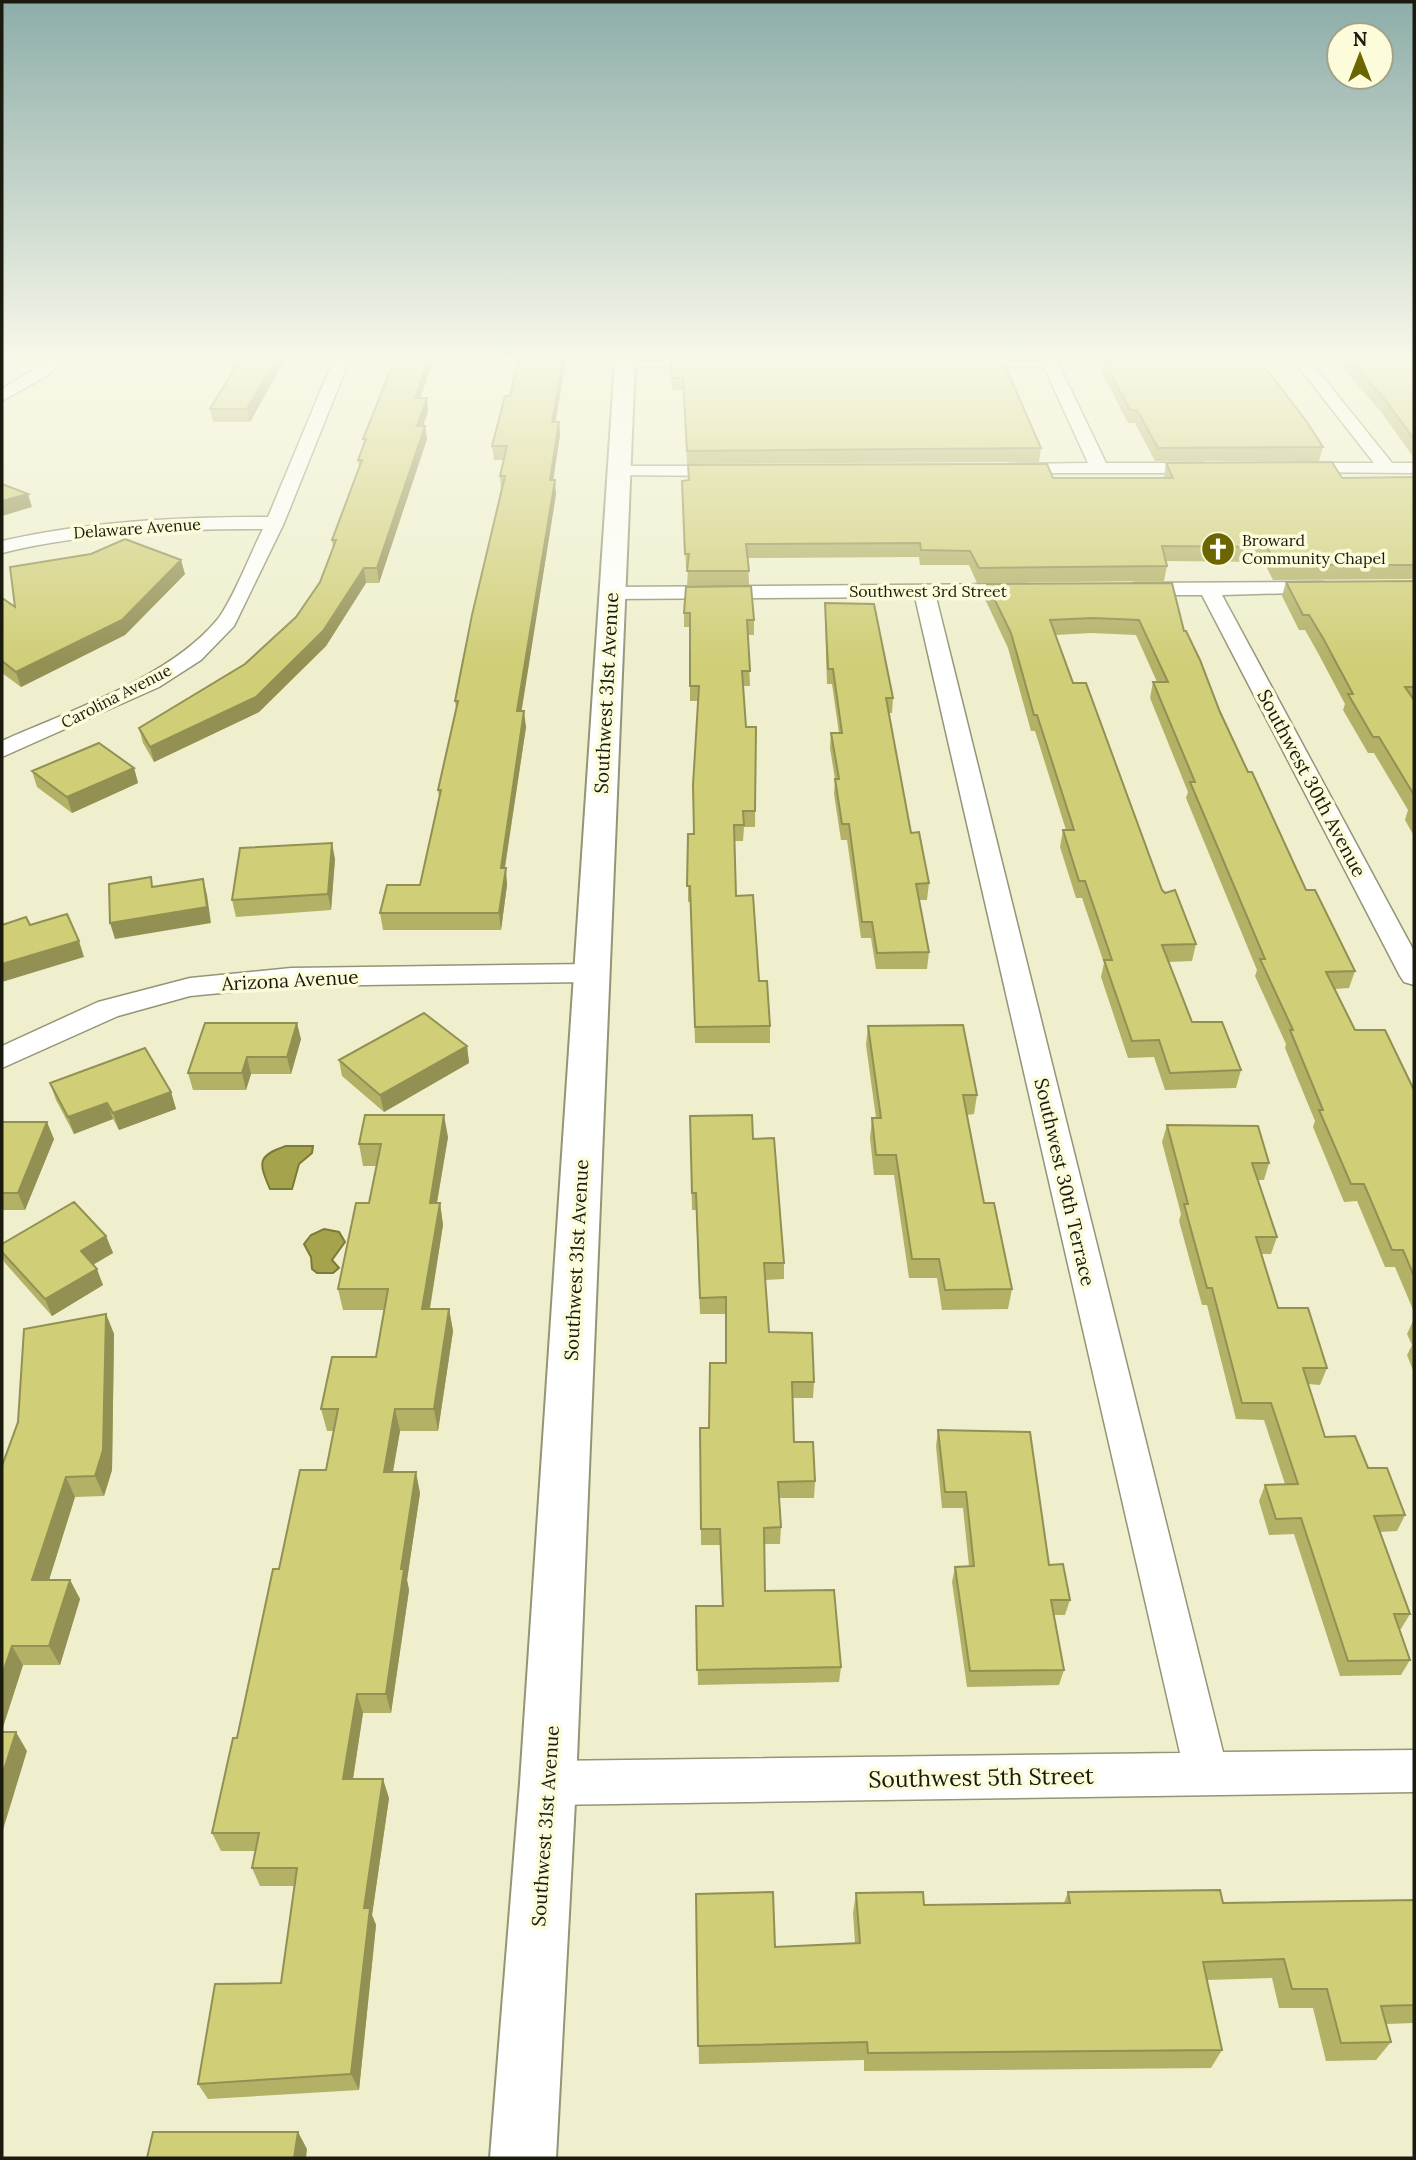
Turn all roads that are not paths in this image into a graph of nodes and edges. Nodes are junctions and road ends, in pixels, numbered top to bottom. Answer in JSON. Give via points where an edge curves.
{"nodes":[{"id":1,"x":300,"y":462,"type":"edge"},
{"id":2,"x":618,"y":462,"type":"edge"},
{"id":3,"x":1097,"y":462,"type":"edge"},
{"id":4,"x":1382,"y":462,"type":"edge"},
{"id":5,"x":1223,"y":468,"type":"edge"},
{"id":6,"x":1278,"y":468,"type":"edge"},
{"id":7,"x":1387,"y":468,"type":"junction"},
{"id":8,"x":1414,"y":468,"type":"edge"},
{"id":9,"x":989,"y":469,"type":"edge"},
{"id":10,"x":1100,"y":469,"type":"junction"},
{"id":11,"x":617,"y":471,"type":"junction"},
{"id":12,"x":751,"y":471,"type":"edge"},
{"id":13,"x":275,"y":523,"type":"junction"},
{"id":14,"x":2,"y":547,"type":"edge"},
{"id":15,"x":1346,"y":588,"type":"edge"},
{"id":16,"x":1114,"y":589,"type":"edge"},
{"id":17,"x":1209,"y":589,"type":"junction"},
{"id":18,"x":1046,"y":590,"type":"edge"},
{"id":19,"x":924,"y":591,"type":"junction"},
{"id":20,"x":611,"y":593,"type":"junction"},
{"id":21,"x":2,"y":750,"type":"edge"},
{"id":22,"x":591,"y":973,"type":"junction"},
{"id":23,"x":1414,"y":976,"type":"edge"},
{"id":24,"x":2,"y":1058,"type":"edge"},
{"id":25,"x":1414,"y":1771,"type":"edge"},
{"id":26,"x":1207,"y":1774,"type":"junction"},
{"id":27,"x":548,"y":1783,"type":"junction"},
{"id":28,"x":523,"y":2158,"type":"edge"}],
"edges":[{"from":1,"to":13,"type":"street","name":"Carolina Avenue"},
{"from":2,"to":11,"type":"main road","name":"Southwest 31st Avenue"},
{"from":3,"to":10,"type":"street"},
{"from":4,"to":7,"type":"street"},
{"from":5,"to":10,"type":"street"},
{"from":6,"to":7,"type":"street"},
{"from":7,"to":8,"type":"street"},
{"from":9,"to":10,"type":"street"},
{"from":11,"to":12,"type":"street"},
{"from":11,"to":20,"type":"main road","name":"Southwest 31st Avenue"},
{"from":13,"to":14,"type":"street","name":"Delaware Avenue","via":[[98,527]]},
{"from":13,"to":21,"type":"street","name":"Carolina Avenue","via":[[227,622],[193,655],[151,682]]},
{"from":15,"to":17,"type":"street"},
{"from":16,"to":17,"type":"street"},
{"from":17,"to":23,"type":"street","name":"Southwest 30th Avenue"},
{"from":18,"to":19,"type":"street","name":"Southwest 3rd Street"},
{"from":19,"to":20,"type":"street","name":"Southwest 3rd Street"},
{"from":19,"to":26,"type":"street","name":"Southwest 30th Terrace"},
{"from":20,"to":22,"type":"main road","name":"Southwest 31st Avenue"},
{"from":22,"to":24,"type":"street","name":"Arizona Avenue","via":[[291,977],[190,987],[108,1009]]},
{"from":22,"to":27,"type":"main road","name":"Southwest 31st Avenue"},
{"from":25,"to":26,"type":"street","name":"Southwest 5th Street"},
{"from":26,"to":27,"type":"street","name":"Southwest 5th Street"},
{"from":27,"to":28,"type":"main road","name":"Southwest 31st Avenue"}]}
